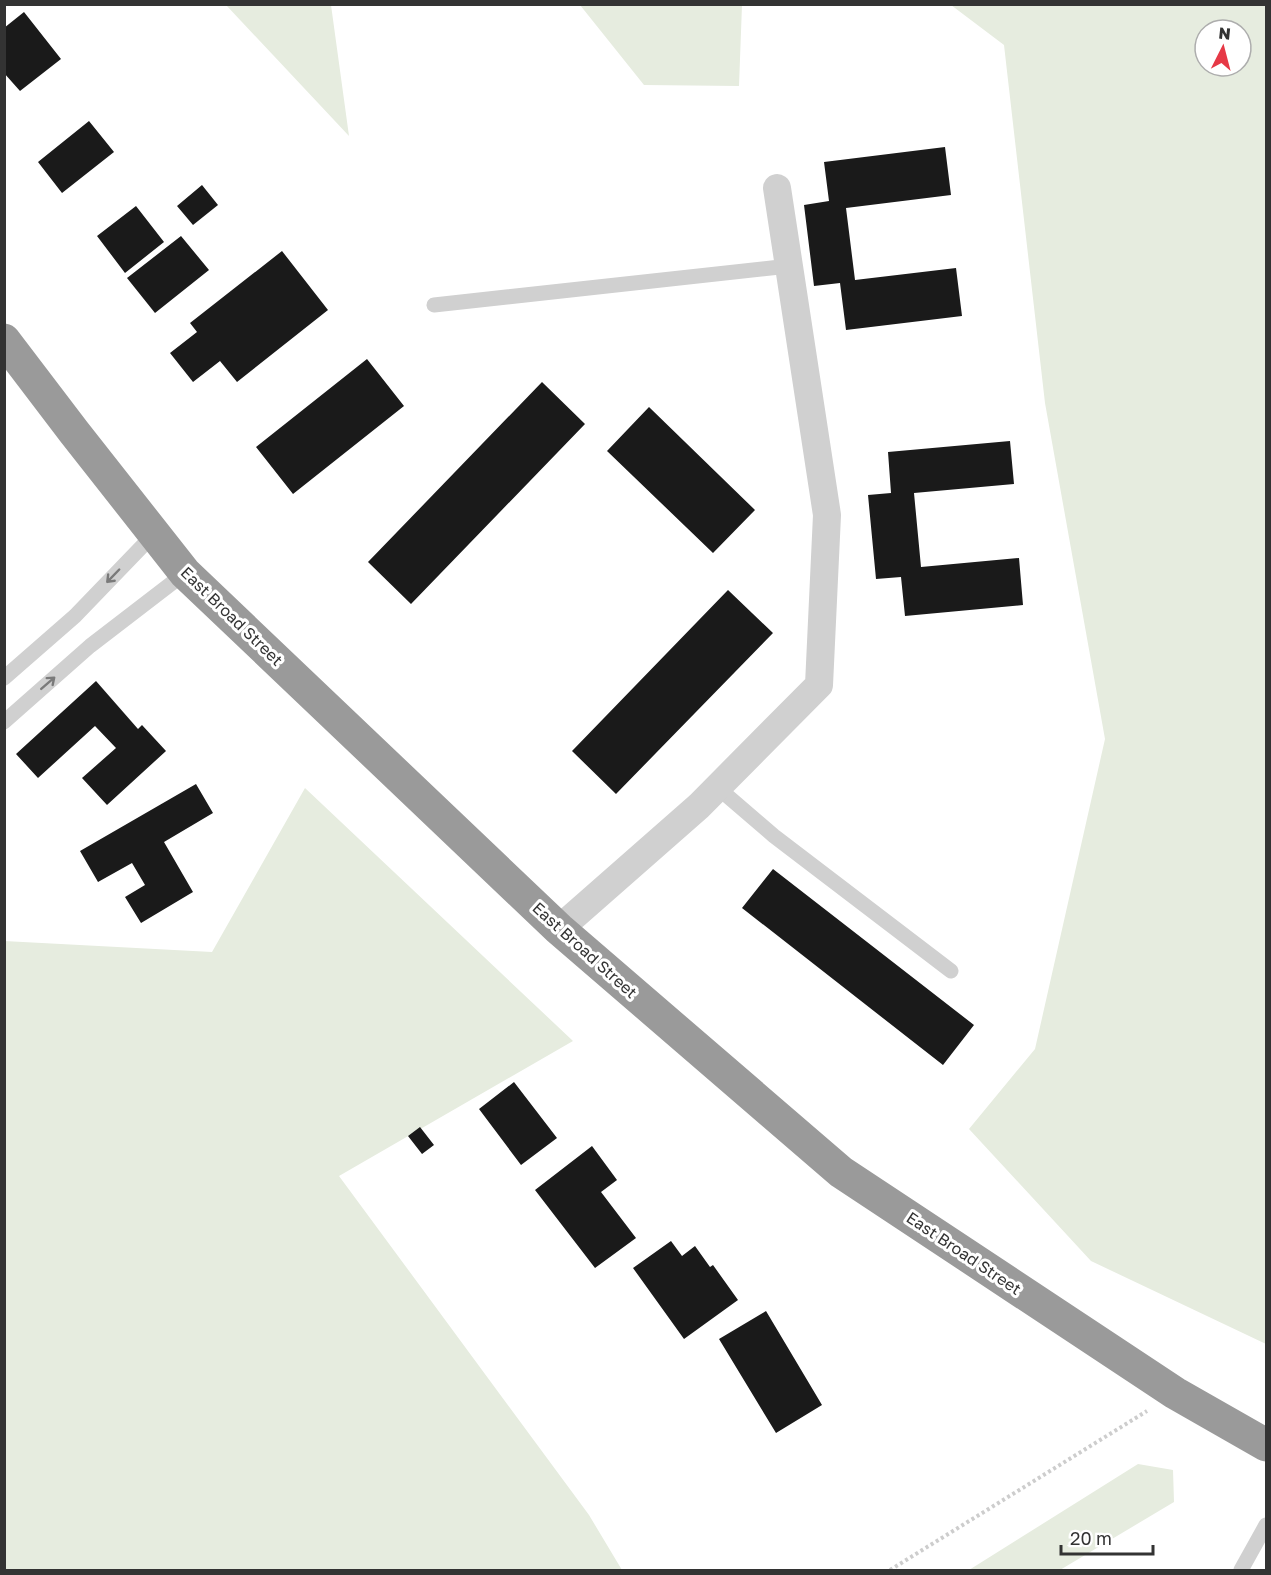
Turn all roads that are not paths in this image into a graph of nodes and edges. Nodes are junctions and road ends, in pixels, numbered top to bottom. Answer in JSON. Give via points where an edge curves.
{"nodes":[{"id":1,"x":777,"y":188,"type":"dead end"},
{"id":2,"x":789,"y":266,"type":"junction"},
{"id":3,"x":434,"y":305,"type":"dead end"},
{"id":4,"x":4,"y":340,"type":"edge"},
{"id":5,"x":154,"y":534,"type":"junction"},
{"id":6,"x":185,"y":573,"type":"junction"},
{"id":7,"x":4,"y":678,"type":"edge"},
{"id":8,"x":4,"y":722,"type":"edge"},
{"id":9,"x":717,"y":787,"type":"junction"},
{"id":10,"x":559,"y":929,"type":"junction"},
{"id":11,"x":951,"y":971,"type":"dead end"},
{"id":12,"x":1266,"y":1445,"type":"edge"},
{"id":13,"x":1266,"y":1525,"type":"edge"},
{"id":14,"x":1241,"y":1570,"type":"edge"}],
"edges":[{"from":1,"to":2,"type":"street"},
{"from":2,"to":3,"type":"lane"},
{"from":2,"to":9,"type":"street","via":[[826,514],[819,685]]},
{"from":4,"to":5,"type":"highway","name":"East Broad Street"},
{"from":5,"to":6,"type":"highway","name":"East Broad Street"},
{"from":5,"to":7,"type":"lane","one_way":true,"via":[[75,616]]},
{"from":8,"to":6,"type":"lane","one_way":true,"via":[[90,646]]},
{"from":6,"to":10,"type":"highway","name":"East Broad Street"},
{"from":9,"to":10,"type":"street"},
{"from":9,"to":11,"type":"lane","via":[[774,836]]},
{"from":10,"to":12,"type":"highway","name":"East Broad Street","via":[[841,1172],[1175,1394]]},
{"from":13,"to":14,"type":"lane"}]}
